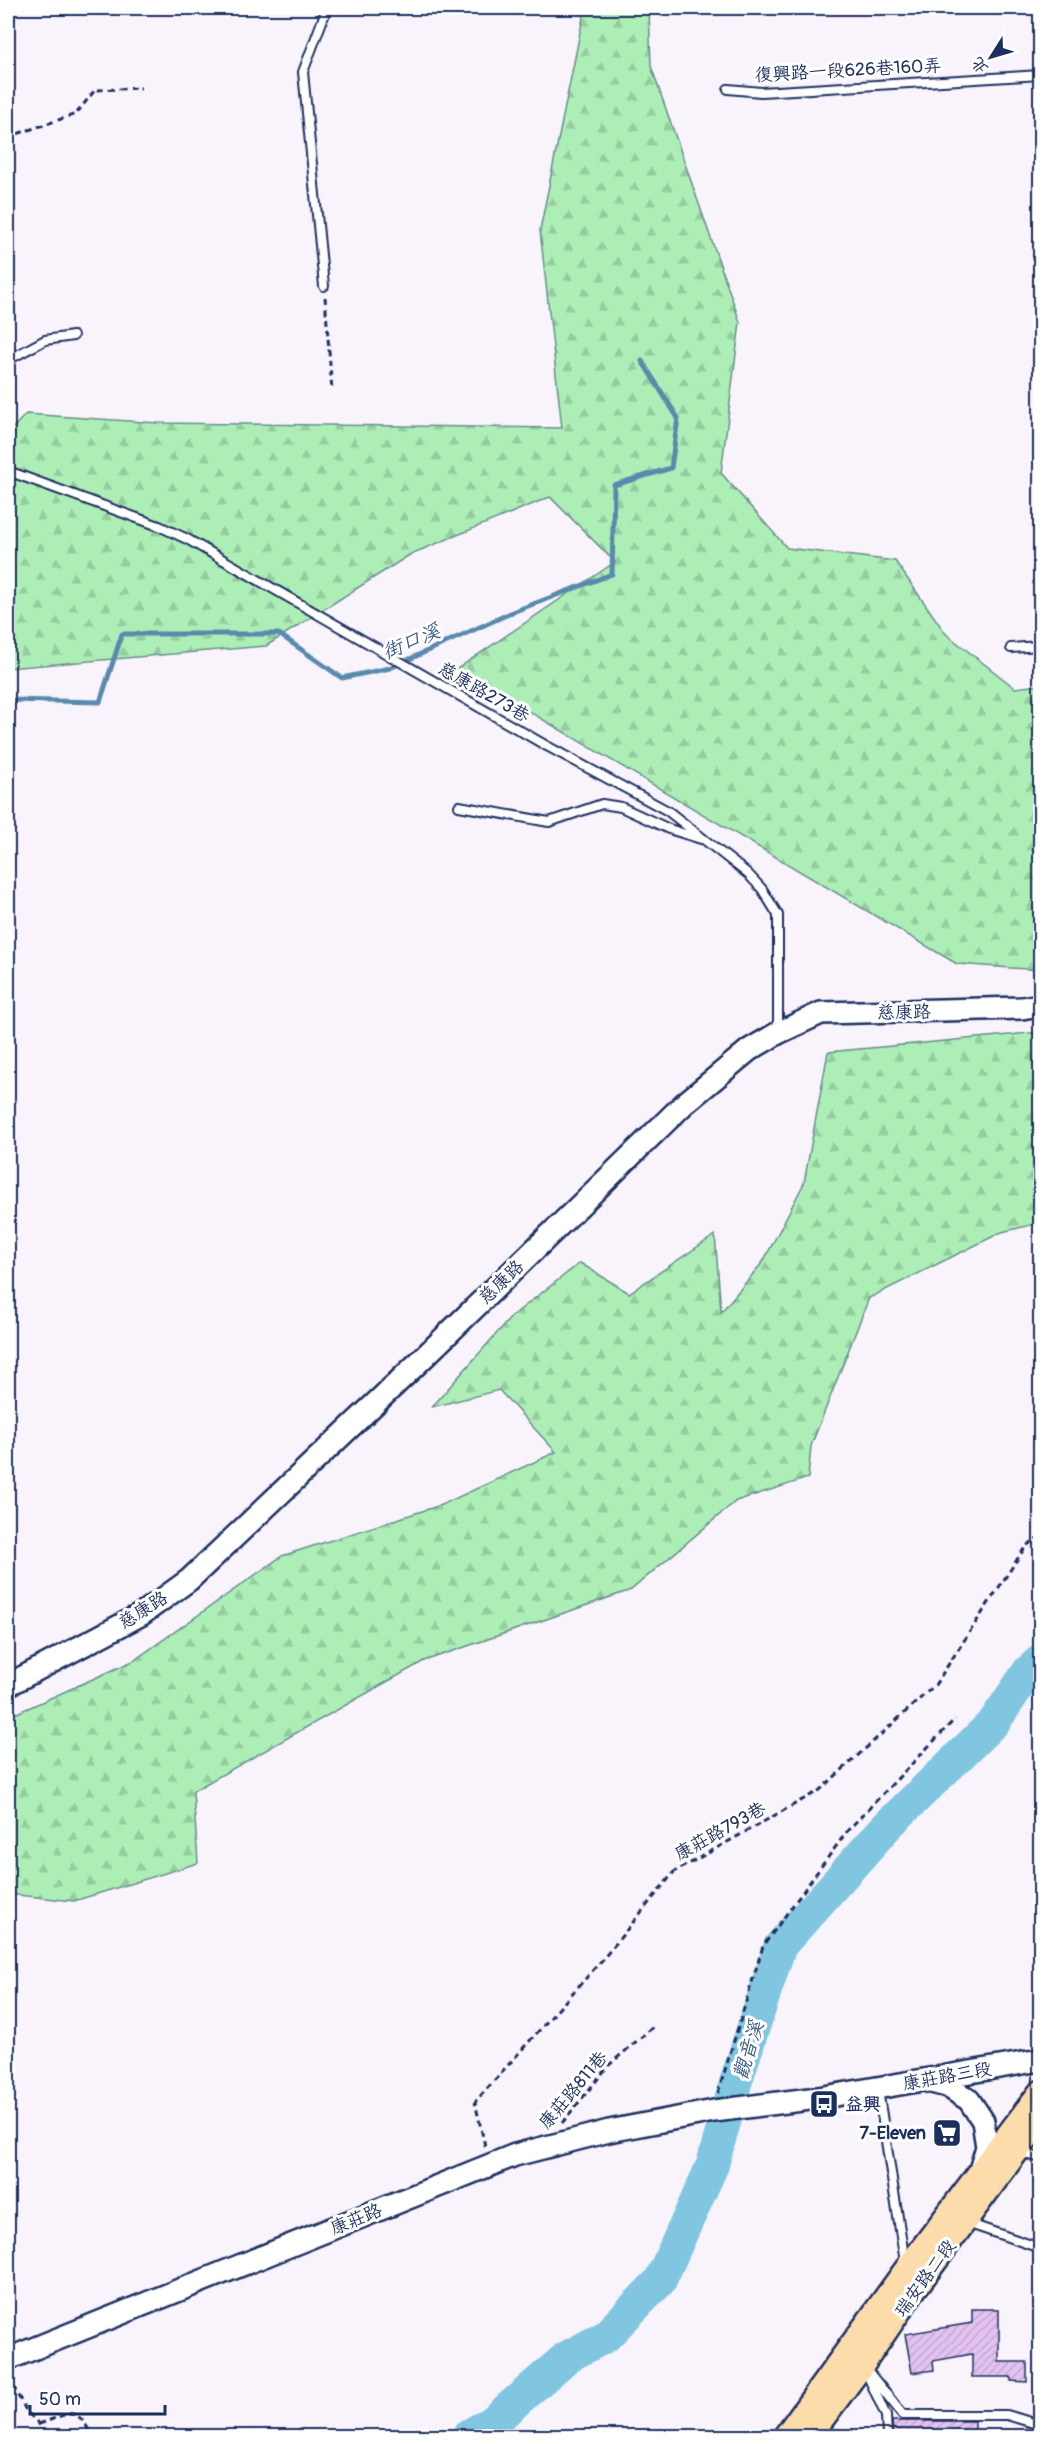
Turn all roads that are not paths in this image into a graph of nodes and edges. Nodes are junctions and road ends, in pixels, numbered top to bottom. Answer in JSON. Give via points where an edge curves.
{"nodes":[{"id":1,"x":327,"y":8,"type":"edge"},
{"id":2,"x":1041,"y":75,"type":"edge"},
{"id":3,"x":728,"y":89,"type":"dead end"},
{"id":4,"x":324,"y":286,"type":"road end"},
{"id":5,"x":73,"y":336,"type":"dead end"},
{"id":6,"x":8,"y":360,"type":"edge"},
{"id":7,"x":8,"y":471,"type":"edge"},
{"id":8,"x":1041,"y":646,"type":"edge"},
{"id":9,"x":1011,"y":648,"type":"dead end"},
{"id":10,"x":459,"y":806,"type":"dead end"},
{"id":11,"x":705,"y":841,"type":"junction"},
{"id":12,"x":1041,"y":1005,"type":"edge"},
{"id":13,"x":778,"y":1033,"type":"junction"},
{"id":14,"x":8,"y":1685,"type":"edge"},
{"id":15,"x":1041,"y":2060,"type":"edge"},
{"id":16,"x":927,"y":2080,"type":"junction"},
{"id":17,"x":878,"y":2088,"type":"junction"},
{"id":18,"x":1041,"y":2092,"type":"edge"},
{"id":19,"x":713,"y":2111,"type":"joint"},
{"id":20,"x":1041,"y":2121,"type":"edge"},
{"id":21,"x":1017,"y":2152,"type":"junction"},
{"id":22,"x":1041,"y":2158,"type":"edge"},
{"id":23,"x":979,"y":2172,"type":"junction"},
{"id":24,"x":966,"y":2222,"type":"junction"},
{"id":25,"x":1041,"y":2248,"type":"edge"},
{"id":26,"x":906,"y":2269,"type":"junction"},
{"id":27,"x":8,"y":2359,"type":"edge"},
{"id":28,"x":863,"y":2365,"type":"junction"},
{"id":29,"x":1040,"y":2425,"type":"edge"},
{"id":30,"x":785,"y":2436,"type":"edge"},
{"id":31,"x":810,"y":2436,"type":"edge"},
{"id":32,"x":887,"y":2436,"type":"edge"}],
"edges":[{"from":1,"to":4,"type":"lane","via":[[303,72]]},
{"from":2,"to":3,"type":"lane","name":"復興路一段626巷160弄","via":[[761,92]]},
{"from":5,"to":6,"type":"lane","via":[[45,340]]},
{"from":7,"to":11,"type":"lane","name":"慈康路273巷","via":[[187,539],[545,745],[668,811]]},
{"from":8,"to":9,"type":"lane"},
{"from":10,"to":11,"type":"lane","via":[[549,822],[602,804],[621,807]]},
{"from":11,"to":13,"type":"lane","name":"慈康路273巷","via":[[748,874],[778,915]]},
{"from":12,"to":13,"type":"street","name":"慈康路","via":[[821,1013]]},
{"from":13,"to":14,"type":"street","name":"慈康路","via":[[749,1050],[684,1104],[189,1580],[142,1614]]},
{"from":15,"to":16,"type":"street","name":"康莊路三段"},
{"from":16,"to":17,"type":"street","name":"康莊路三段"},
{"from":16,"to":23,"type":"street","via":[[947,2086],[969,2100],[983,2121],[987,2147]]},
{"from":17,"to":19,"type":"street","name":"康莊路三段"},
{"from":17,"to":26,"type":"lane"},
{"from":18,"to":23,"type":"main road","name":"瑞安路二段"},
{"from":19,"to":27,"type":"street","name":"康莊路","via":[[515,2155]]},
{"from":20,"to":21,"type":"main road","name":"瑞安路二段"},
{"from":21,"to":22,"type":"lane"},
{"from":21,"to":24,"type":"main road","name":"瑞安路二段"},
{"from":23,"to":26,"type":"main road","name":"瑞安路二段"},
{"from":24,"to":25,"type":"lane"},
{"from":24,"to":28,"type":"main road","name":"瑞安路二段"},
{"from":26,"to":30,"type":"main road","name":"瑞安路二段"},
{"from":28,"to":29,"type":"lane","via":[[903,2415],[1007,2415]]},
{"from":28,"to":31,"type":"main road","name":"瑞安路二段"},
{"from":28,"to":32,"type":"lane","via":[[886,2416]]}]}
